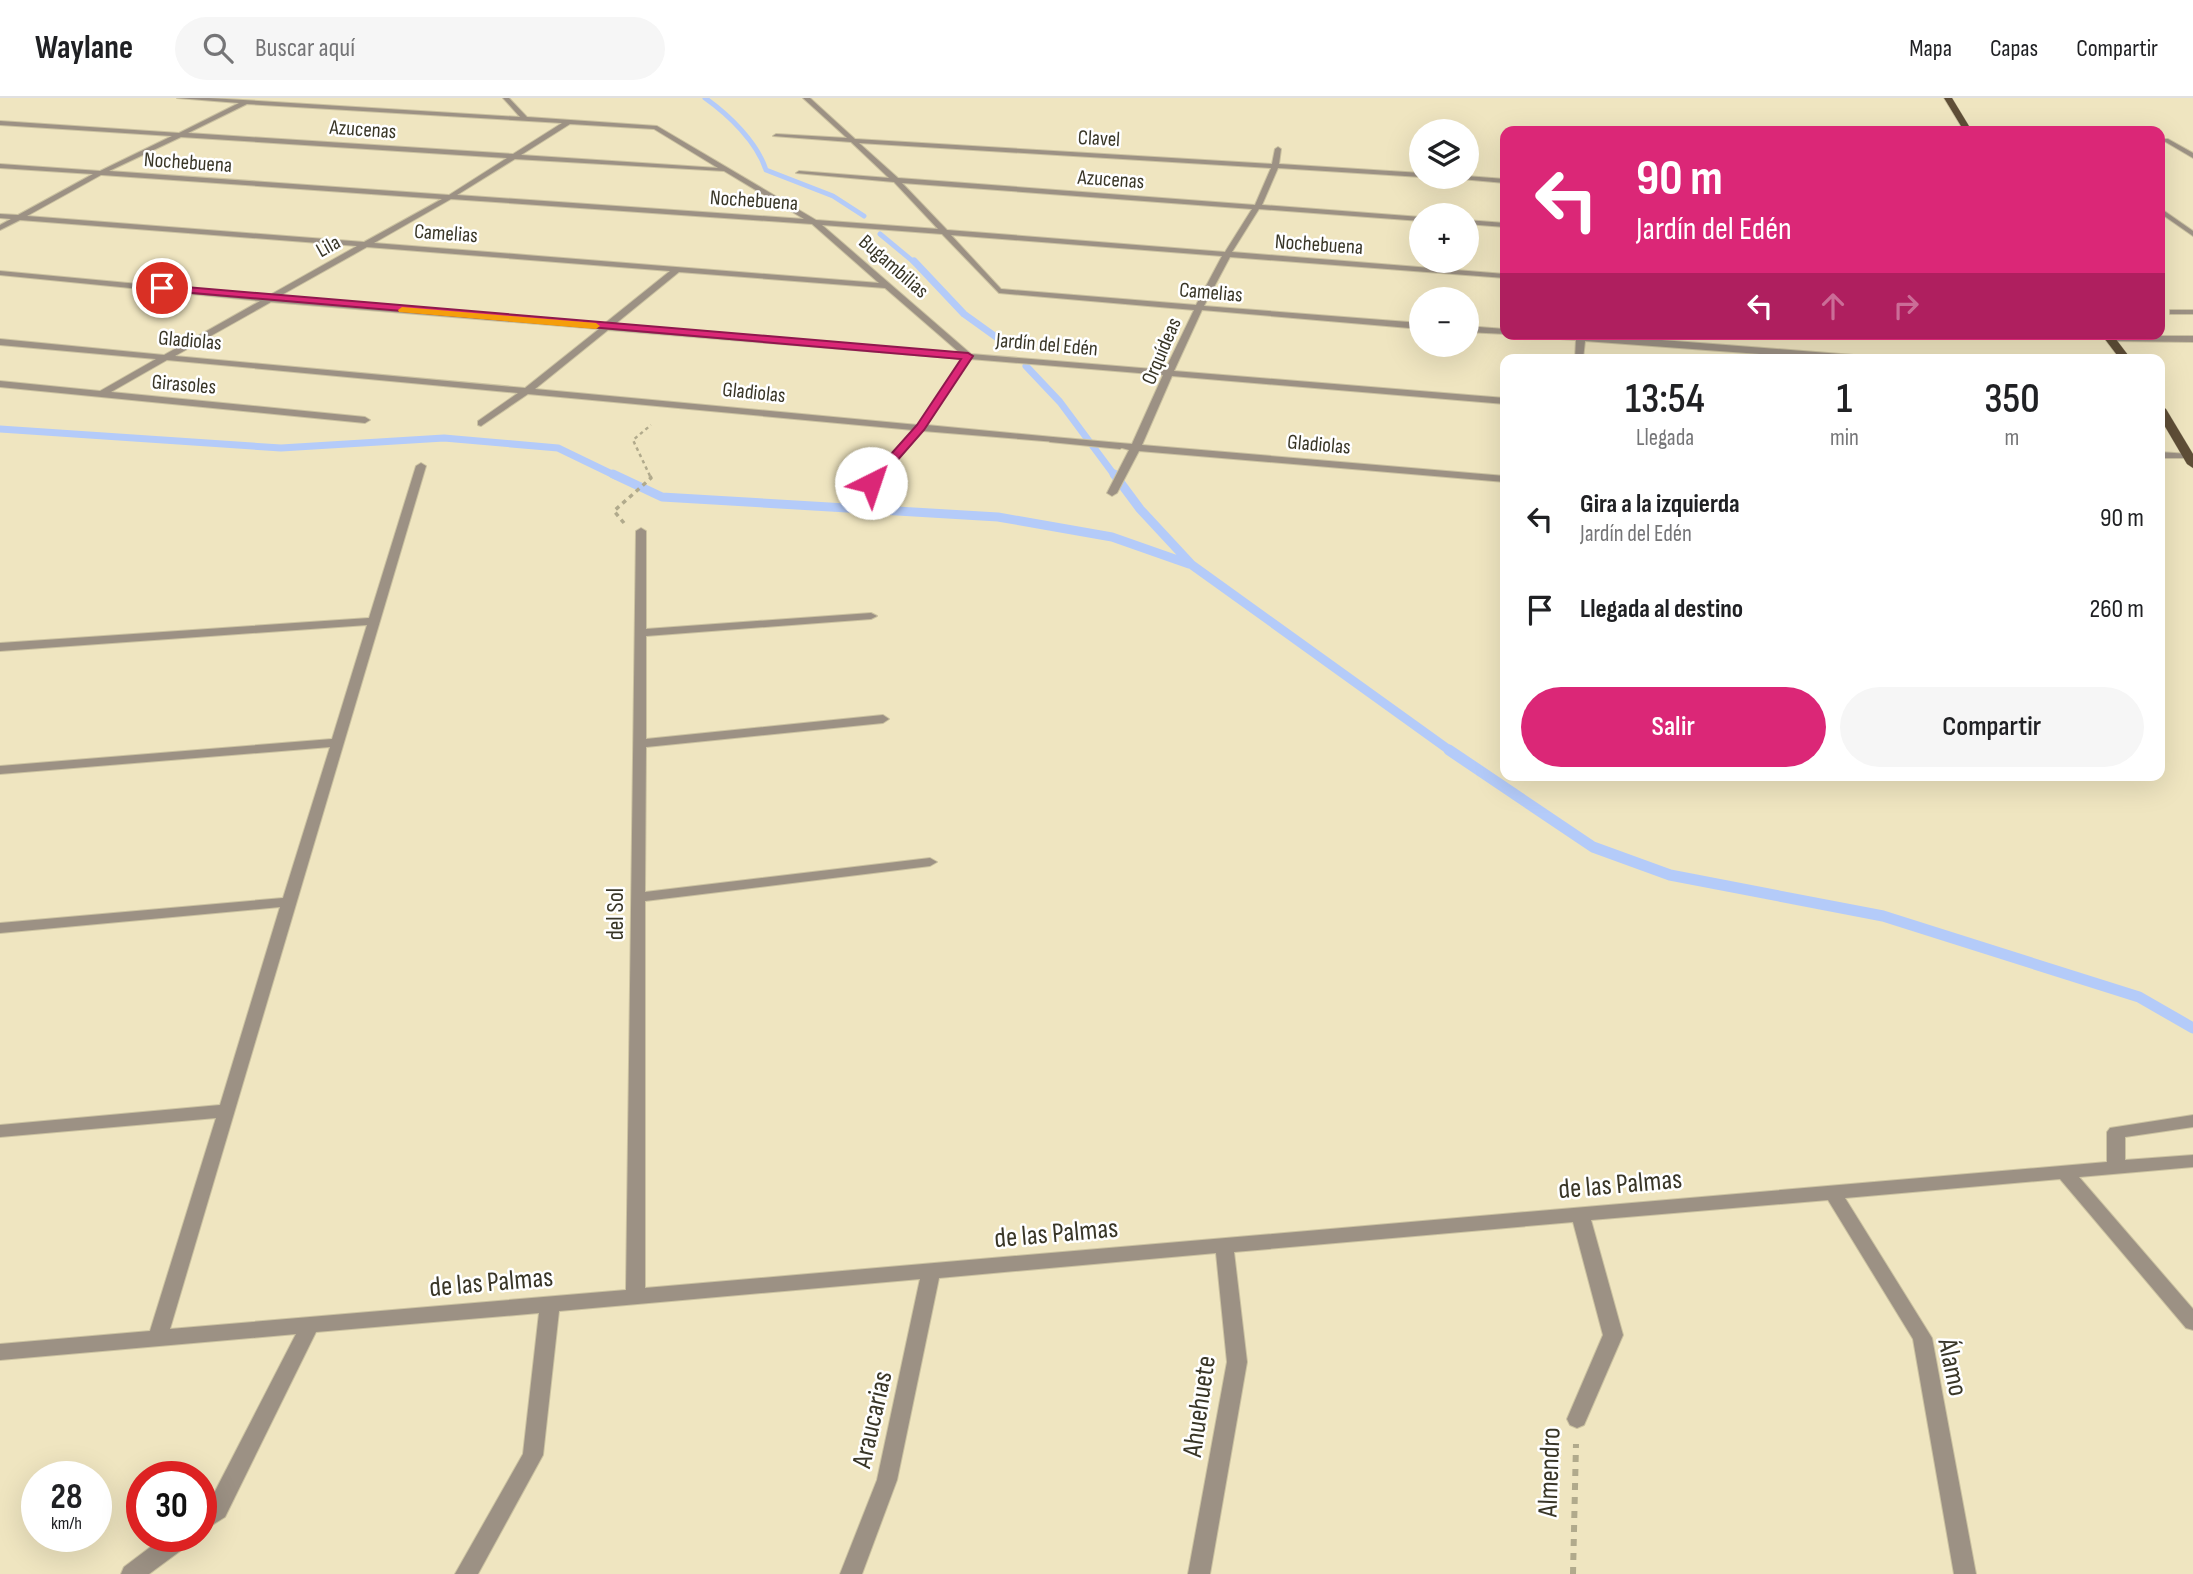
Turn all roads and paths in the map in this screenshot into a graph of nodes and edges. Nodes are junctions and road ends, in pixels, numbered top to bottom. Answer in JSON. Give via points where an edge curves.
{"nodes":[{"id":1,"x":180,"y":98,"type":"edge"},
{"id":2,"x":506,"y":98,"type":"edge"},
{"id":3,"x":806,"y":98,"type":"edge"},
{"id":4,"x":1948,"y":98,"type":"edge"},
{"id":5,"x":248,"y":100,"type":"edge"},
{"id":6,"x":524,"y":119,"type":"junction"},
{"id":7,"x":568,"y":122,"type":"junction"},
{"id":8,"x":0,"y":123,"type":"edge"},
{"id":9,"x":1965,"y":126,"type":"edge"},
{"id":10,"x":181,"y":135,"type":"junction"},
{"id":11,"x":776,"y":136,"type":"dead end"},
{"id":12,"x":2166,"y":140,"type":"dead end"},
{"id":13,"x":856,"y":142,"type":"junction"},
{"id":14,"x":1278,"y":149,"type":"dead end"},
{"id":15,"x":514,"y":156,"type":"junction"},
{"id":16,"x":2193,"y":156,"type":"edge"},
{"id":17,"x":0,"y":166,"type":"edge"},
{"id":18,"x":1276,"y":166,"type":"junction"},
{"id":19,"x":723,"y":170,"type":"junction"},
{"id":20,"x":799,"y":173,"type":"dead end"},
{"id":21,"x":99,"y":174,"type":"junction"},
{"id":22,"x":1409,"y":174,"type":"edge"},
{"id":23,"x":1479,"y":179,"type":"edge"},
{"id":24,"x":896,"y":180,"type":"junction"},
{"id":25,"x":1500,"y":181,"type":"edge"},
{"id":26,"x":450,"y":197,"type":"junction"},
{"id":27,"x":1258,"y":208,"type":"junction"},
{"id":28,"x":2165,"y":214,"type":"edge"},
{"id":29,"x":0,"y":216,"type":"edge"},
{"id":30,"x":19,"y":218,"type":"junction"},
{"id":31,"x":1409,"y":218,"type":"edge"},
{"id":32,"x":814,"y":222,"type":"junction"},
{"id":33,"x":1479,"y":223,"type":"edge"},
{"id":34,"x":1500,"y":225,"type":"edge"},
{"id":35,"x":0,"y":228,"type":"edge"},
{"id":36,"x":948,"y":234,"type":"junction"},
{"id":37,"x":2193,"y":234,"type":"edge"},
{"id":38,"x":365,"y":244,"type":"junction"},
{"id":39,"x":1227,"y":255,"type":"junction"},
{"id":40,"x":678,"y":269,"type":"junction"},
{"id":41,"x":0,"y":273,"type":"edge"},
{"id":42,"x":1500,"y":276,"type":"edge"},
{"id":43,"x":888,"y":286,"type":"junction"},
{"id":44,"x":269,"y":299,"type":"junction"},
{"id":45,"x":1198,"y":309,"type":"junction"},
{"id":46,"x":2173,"y":312,"type":"dead end"},
{"id":47,"x":2193,"y":312,"type":"edge"},
{"id":48,"x":1409,"y":325,"type":"edge"},
{"id":49,"x":605,"y":326,"type":"junction"},
{"id":50,"x":1479,"y":331,"type":"edge"},
{"id":51,"x":1500,"y":332,"type":"edge"},
{"id":52,"x":2165,"y":339,"type":"edge"},
{"id":53,"x":1631,"y":340,"type":"edge"},
{"id":54,"x":2111,"y":340,"type":"edge"},
{"id":55,"x":2193,"y":340,"type":"edge"},
{"id":56,"x":0,"y":342,"type":"edge"},
{"id":57,"x":1804,"y":354,"type":"edge"},
{"id":58,"x":2122,"y":354,"type":"edge"},
{"id":59,"x":968,"y":356,"type":"junction"},
{"id":60,"x":166,"y":358,"type":"junction"},
{"id":61,"x":1171,"y":373,"type":"junction"},
{"id":62,"x":0,"y":384,"type":"edge"},
{"id":63,"x":528,"y":390,"type":"junction"},
{"id":64,"x":101,"y":394,"type":"junction"},
{"id":65,"x":1500,"y":401,"type":"edge"},
{"id":66,"x":675,"y":404,"type":"junction"},
{"id":67,"x":2165,"y":417,"type":"edge"},
{"id":68,"x":365,"y":420,"type":"dead end"},
{"id":69,"x":481,"y":423,"type":"dead end"},
{"id":70,"x":920,"y":428,"type":"junction"},
{"id":71,"x":1138,"y":448,"type":"junction"},
{"id":72,"x":2165,"y":456,"type":"edge"},
{"id":73,"x":2191,"y":461,"type":"edge"},
{"id":74,"x":421,"y":466,"type":"dead end"},
{"id":75,"x":1500,"y":480,"type":"edge"},
{"id":76,"x":871,"y":483,"type":"dead end"},
{"id":77,"x":1112,"y":492,"type":"dead end"},
{"id":78,"x":641,"y":531,"type":"joint"},
{"id":79,"x":871,"y":616,"type":"dead end"},
{"id":80,"x":374,"y":621,"type":"junction"},
{"id":81,"x":640,"y":633,"type":"junction"},
{"id":82,"x":0,"y":647,"type":"edge"},
{"id":83,"x":883,"y":719,"type":"dead end"},
{"id":84,"x":337,"y":743,"type":"junction"},
{"id":85,"x":639,"y":744,"type":"junction"},
{"id":86,"x":0,"y":770,"type":"edge"},
{"id":87,"x":930,"y":862,"type":"dead end"},
{"id":88,"x":638,"y":897,"type":"junction"},
{"id":89,"x":290,"y":902,"type":"junction"},
{"id":90,"x":0,"y":928,"type":"edge"},
{"id":91,"x":226,"y":1111,"type":"junction"},
{"id":92,"x":2193,"y":1121,"type":"edge"},
{"id":93,"x":0,"y":1131,"type":"edge"},
{"id":94,"x":2193,"y":1161,"type":"edge"},
{"id":95,"x":2116,"y":1168,"type":"junction"},
{"id":96,"x":2064,"y":1172,"type":"junction"},
{"id":97,"x":1833,"y":1193,"type":"junction"},
{"id":98,"x":1580,"y":1215,"type":"junction"},
{"id":99,"x":1224,"y":1246,"type":"junction"},
{"id":100,"x":931,"y":1271,"type":"junction"},
{"id":101,"x":635,"y":1297,"type":"junction"},
{"id":102,"x":550,"y":1304,"type":"junction"},
{"id":103,"x":2193,"y":1322,"type":"edge"},
{"id":104,"x":310,"y":1325,"type":"junction"},
{"id":105,"x":158,"y":1338,"type":"junction"},
{"id":106,"x":0,"y":1352,"type":"edge"},
{"id":107,"x":1577,"y":1419,"type":"joint"},
{"id":108,"x":217,"y":1510,"type":"edge"},
{"id":109,"x":162,"y":1552,"type":"edge"},
{"id":110,"x":132,"y":1574,"type":"edge"},
{"id":111,"x":466,"y":1574,"type":"edge"},
{"id":112,"x":851,"y":1574,"type":"edge"},
{"id":113,"x":1199,"y":1574,"type":"edge"},
{"id":114,"x":1573,"y":1574,"type":"edge"},
{"id":115,"x":1965,"y":1574,"type":"edge"}],
"edges":[{"from":1,"to":5,"type":"street"},
{"from":2,"to":6,"type":"street"},
{"from":3,"to":13,"type":"street"},
{"from":4,"to":9,"type":"main road"},
{"from":5,"to":6,"type":"street"},
{"from":5,"to":10,"type":"street"},
{"from":6,"to":7,"type":"street"},
{"from":7,"to":15,"type":"street","name":"Lila"},
{"from":7,"to":19,"type":"street","name":"Bugambilias","via":[[654,127]]},
{"from":8,"to":10,"type":"street","name":"Azucenas"},
{"from":10,"to":15,"type":"street","name":"Azucenas"},
{"from":10,"to":21,"type":"street"},
{"from":11,"to":13,"type":"street","name":"Clavel"},
{"from":12,"to":16,"type":"street"},
{"from":13,"to":18,"type":"street","name":"Clavel"},
{"from":13,"to":24,"type":"street"},
{"from":14,"to":18,"type":"street","name":"Orquídeas"},
{"from":15,"to":19,"type":"street","name":"Azucenas"},
{"from":15,"to":26,"type":"street","name":"Lila"},
{"from":17,"to":21,"type":"street","name":"Nochebuena"},
{"from":18,"to":22,"type":"street","name":"Clavel"},
{"from":18,"to":27,"type":"street","name":"Orquídeas"},
{"from":19,"to":32,"type":"street","name":"Bugambilias"},
{"from":20,"to":24,"type":"street","name":"Azucenas"},
{"from":21,"to":26,"type":"street","name":"Nochebuena"},
{"from":21,"to":30,"type":"street"},
{"from":23,"to":25,"type":"street"},
{"from":24,"to":27,"type":"street","name":"Azucenas"},
{"from":24,"to":36,"type":"street"},
{"from":26,"to":32,"type":"street","name":"Nochebuena"},
{"from":26,"to":38,"type":"street","name":"Lila"},
{"from":27,"to":31,"type":"street","name":"Azucenas"},
{"from":27,"to":39,"type":"street","name":"Orquídeas"},
{"from":28,"to":37,"type":"street"},
{"from":29,"to":30,"type":"street","name":"Camelias"},
{"from":30,"to":35,"type":"street"},
{"from":30,"to":38,"type":"street","name":"Camelias"},
{"from":32,"to":36,"type":"street","name":"Nochebuena"},
{"from":32,"to":43,"type":"street","name":"Bugambilias"},
{"from":33,"to":34,"type":"street"},
{"from":36,"to":39,"type":"street","name":"Nochebuena"},
{"from":36,"to":45,"type":"street","name":"Camelias","via":[[999,291]]},
{"from":38,"to":40,"type":"street","name":"Camelias"},
{"from":38,"to":44,"type":"street","name":"Lila"},
{"from":39,"to":42,"type":"street","name":"Nochebuena"},
{"from":39,"to":45,"type":"street","name":"Orquídeas"},
{"from":40,"to":43,"type":"street","name":"Camelias"},
{"from":40,"to":49,"type":"street"},
{"from":41,"to":44,"type":"street","name":"Jardín del Edén"},
{"from":43,"to":59,"type":"street","name":"Bugambilias"},
{"from":44,"to":49,"type":"street","name":"Jardín del Edén"},
{"from":44,"to":60,"type":"street","name":"Lila"},
{"from":45,"to":48,"type":"street","name":"Camelias"},
{"from":45,"to":61,"type":"street","name":"Orquídeas"},
{"from":46,"to":47,"type":"street"},
{"from":49,"to":59,"type":"street","name":"Jardín del Edén"},
{"from":49,"to":63,"type":"street"},
{"from":50,"to":51,"type":"street"},
{"from":52,"to":55,"type":"street"},
{"from":53,"to":57,"type":"street"},
{"from":54,"to":58,"type":"main road"},
{"from":56,"to":60,"type":"street","name":"Gladiolas"},
{"from":59,"to":61,"type":"street","name":"Jardín del Edén"},
{"from":59,"to":70,"type":"street"},
{"from":60,"to":63,"type":"street","name":"Gladiolas"},
{"from":60,"to":64,"type":"street","name":"Lila"},
{"from":61,"to":65,"type":"street","name":"Jardín del Edén"},
{"from":61,"to":71,"type":"street","name":"Orquídeas"},
{"from":62,"to":64,"type":"street","name":"Girasoles"},
{"from":63,"to":66,"type":"street","name":"Gladiolas"},
{"from":63,"to":69,"type":"street"},
{"from":64,"to":68,"type":"street","name":"Girasoles"},
{"from":66,"to":70,"type":"street","name":"Gladiolas"},
{"from":66,"to":78,"type":"path","via":[[633,440],[651,478],[614,511],[620,520]]},
{"from":67,"to":73,"type":"main road"},
{"from":70,"to":71,"type":"street","name":"Gladiolas"},
{"from":70,"to":76,"type":"street"},
{"from":71,"to":75,"type":"street","name":"Gladiolas"},
{"from":71,"to":77,"type":"street","name":"Orquídeas"},
{"from":72,"to":73,"type":"street"},
{"from":74,"to":80,"type":"street"},
{"from":78,"to":81,"type":"street","name":"del Sol"},
{"from":79,"to":81,"type":"street"},
{"from":80,"to":82,"type":"street"},
{"from":80,"to":84,"type":"street"},
{"from":81,"to":85,"type":"street","name":"del Sol"},
{"from":83,"to":85,"type":"street"},
{"from":84,"to":86,"type":"street"},
{"from":84,"to":89,"type":"street"},
{"from":85,"to":88,"type":"street","name":"del Sol"},
{"from":87,"to":88,"type":"street"},
{"from":88,"to":101,"type":"street","name":"del Sol"},
{"from":89,"to":90,"type":"street"},
{"from":89,"to":91,"type":"street"},
{"from":91,"to":93,"type":"street"},
{"from":91,"to":105,"type":"street"},
{"from":92,"to":95,"type":"street","via":[[2116,1132]]},
{"from":94,"to":95,"type":"street","name":"de las Palmas"},
{"from":95,"to":96,"type":"street","name":"de las Palmas"},
{"from":96,"to":97,"type":"street","name":"de las Palmas"},
{"from":96,"to":103,"type":"street"},
{"from":97,"to":98,"type":"street","name":"de las Palmas"},
{"from":97,"to":115,"type":"street","name":"Álamo","via":[[1922,1338]]},
{"from":98,"to":99,"type":"street","name":"de las Palmas"},
{"from":98,"to":107,"type":"street","name":"Almendro","via":[[1613,1335]]},
{"from":99,"to":100,"type":"street","name":"de las Palmas"},
{"from":99,"to":113,"type":"street","name":"Ahuehuete","via":[[1237,1362]]},
{"from":100,"to":101,"type":"street","name":"de las Palmas"},
{"from":100,"to":112,"type":"street","name":"Araucarias","via":[[887,1480]]},
{"from":101,"to":102,"type":"street","name":"de las Palmas"},
{"from":102,"to":104,"type":"street","name":"de las Palmas"},
{"from":102,"to":111,"type":"street","via":[[533,1455]]},
{"from":104,"to":105,"type":"street","name":"de las Palmas"},
{"from":104,"to":108,"type":"street"},
{"from":105,"to":106,"type":"street","name":"de las Palmas"},
{"from":107,"to":114,"type":"path","name":"Almendro"},
{"from":109,"to":110,"type":"street"}]}
